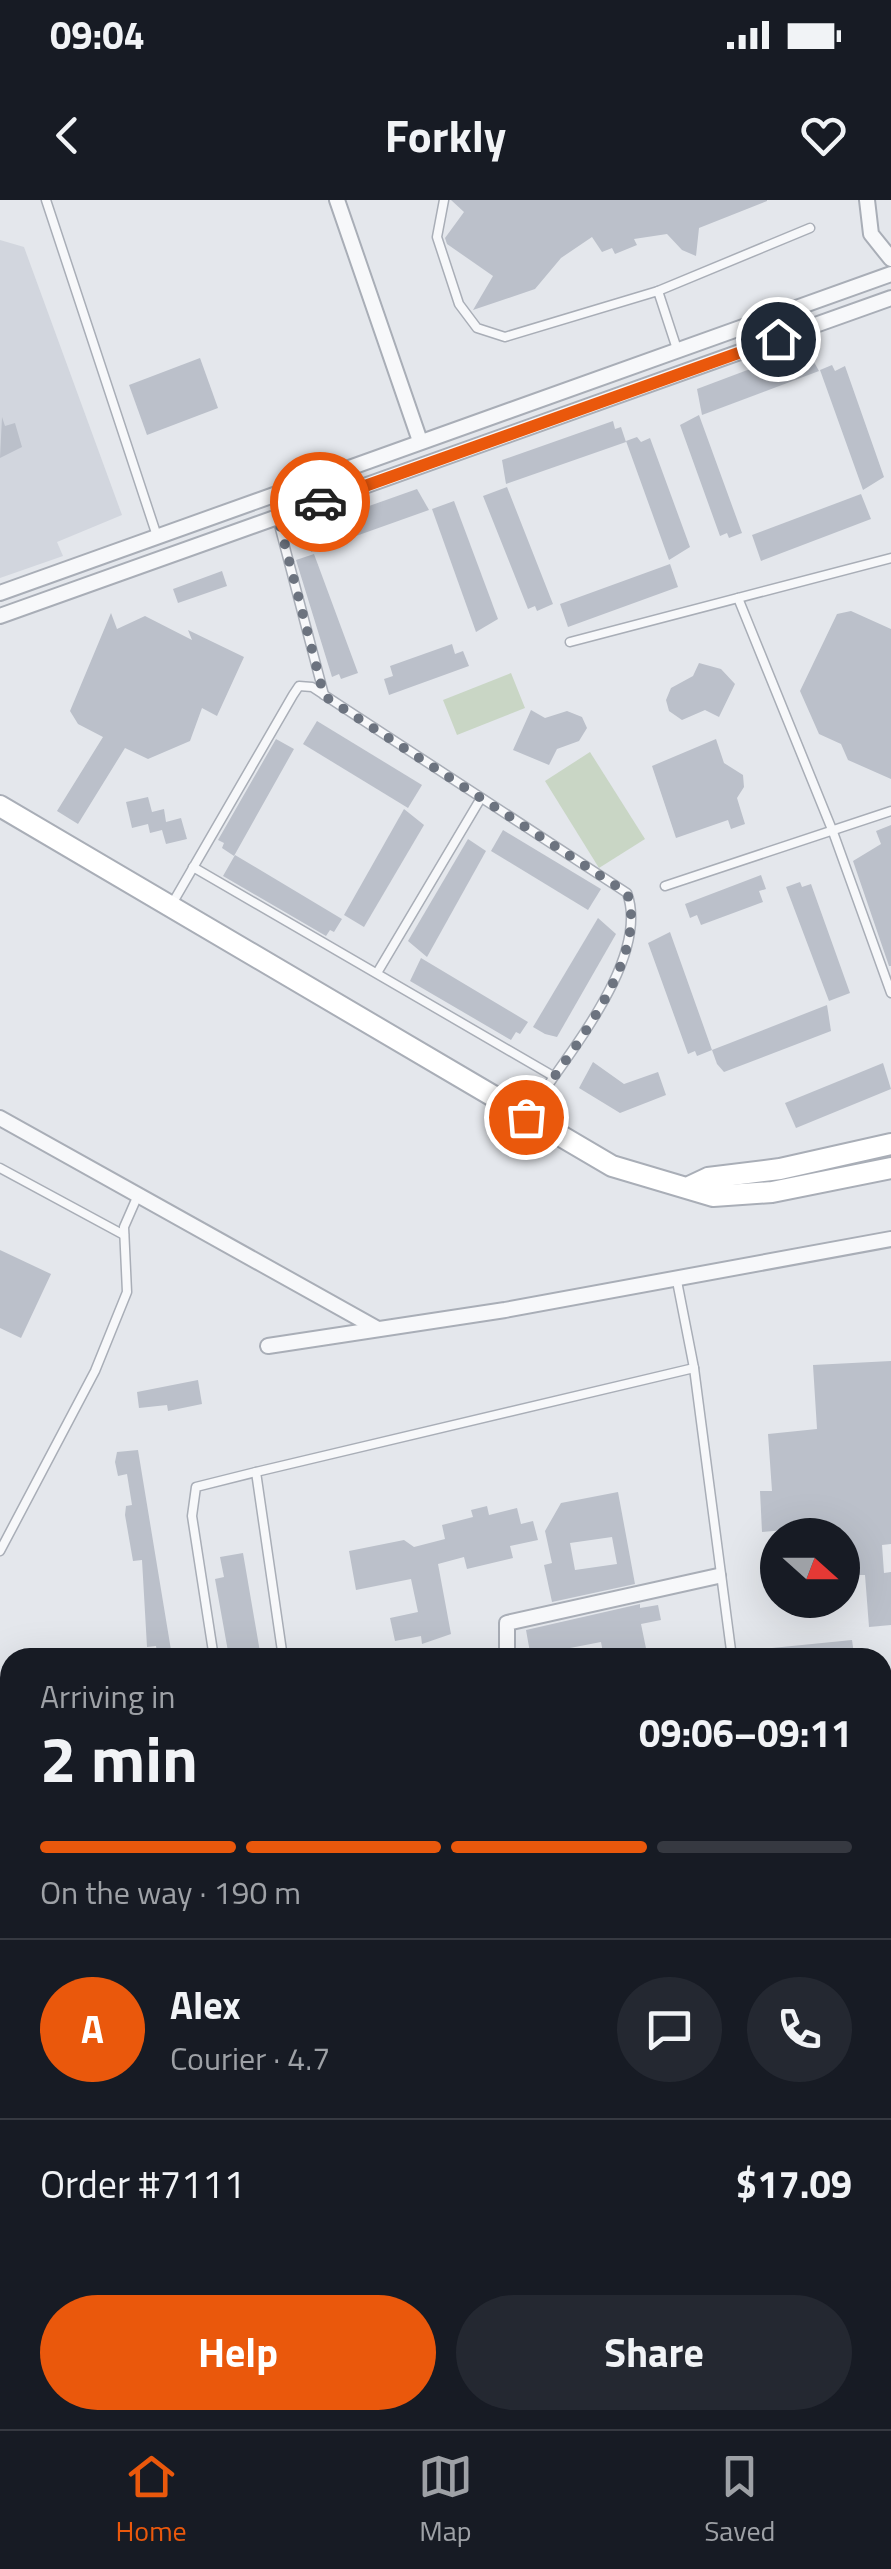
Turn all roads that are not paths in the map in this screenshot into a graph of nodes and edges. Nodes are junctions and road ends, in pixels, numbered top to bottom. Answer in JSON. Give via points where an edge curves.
{"nodes":[{"id":1,"x":46,"y":200,"type":"edge"},
{"id":2,"x":337,"y":200,"type":"edge"},
{"id":3,"x":444,"y":200,"type":"edge"},
{"id":4,"x":867,"y":200,"type":"edge"},
{"id":5,"x":810,"y":228,"type":"dead end"},
{"id":6,"x":891,"y":259,"type":"edge"},
{"id":7,"x":891,"y":274,"type":"edge"},
{"id":8,"x":658,"y":291,"type":"junction"},
{"id":9,"x":891,"y":298,"type":"edge"},
{"id":10,"x":677,"y":350,"type":"junction"},
{"id":11,"x":420,"y":440,"type":"junction"},
{"id":12,"x":278,"y":518,"type":"junction"},
{"id":13,"x":157,"y":536,"type":"junction"},
{"id":14,"x":891,"y":558,"type":"edge"},
{"id":15,"x":0,"y":593,"type":"edge"},
{"id":16,"x":738,"y":598,"type":"junction"},
{"id":17,"x":0,"y":616,"type":"edge"},
{"id":18,"x":570,"y":642,"type":"dead end"},
{"id":19,"x":324,"y":696,"type":"junction"},
{"id":20,"x":481,"y":798,"type":"junction"},
{"id":21,"x":0,"y":806,"type":"edge"},
{"id":22,"x":891,"y":811,"type":"edge"},
{"id":23,"x":834,"y":832,"type":"junction"},
{"id":24,"x":193,"y":867,"type":"junction"},
{"id":25,"x":665,"y":886,"type":"dead end"},
{"id":26,"x":170,"y":908,"type":"junction"},
{"id":27,"x":376,"y":973,"type":"junction"},
{"id":28,"x":891,"y":993,"type":"edge"},
{"id":29,"x":553,"y":1076,"type":"junction"},
{"id":30,"x":526,"y":1117,"type":"junction"},
{"id":31,"x":0,"y":1118,"type":"edge"},
{"id":32,"x":891,"y":1144,"type":"edge"},
{"id":33,"x":0,"y":1168,"type":"edge"},
{"id":34,"x":891,"y":1168,"type":"edge"},
{"id":35,"x":691,"y":1186,"type":"junction"},
{"id":36,"x":138,"y":1195,"type":"junction"},
{"id":37,"x":124,"y":1235,"type":"junction"},
{"id":38,"x":891,"y":1239,"type":"edge"},
{"id":39,"x":676,"y":1276,"type":"junction"},
{"id":40,"x":379,"y":1330,"type":"junction"},
{"id":41,"x":268,"y":1346,"type":"dead end"},
{"id":42,"x":694,"y":1368,"type":"junction"},
{"id":43,"x":256,"y":1472,"type":"junction"},
{"id":44,"x":0,"y":1551,"type":"edge"},
{"id":45,"x":718,"y":1576,"type":"junction"},
{"id":46,"x":212,"y":1648,"type":"edge"},
{"id":47,"x":282,"y":1648,"type":"edge"},
{"id":48,"x":507,"y":1648,"type":"edge"},
{"id":49,"x":730,"y":1648,"type":"edge"}],
"edges":[{"from":1,"to":13,"type":"lane"},
{"from":2,"to":11,"type":"street"},
{"from":3,"to":8,"type":"lane","via":[[437,237],[459,304],[478,328],[505,337]]},
{"from":4,"to":6,"type":"street","via":[[871,234]]},
{"from":5,"to":8,"type":"lane"},
{"from":7,"to":10,"type":"street"},
{"from":8,"to":10,"type":"lane"},
{"from":9,"to":12,"type":"street"},
{"from":10,"to":11,"type":"street"},
{"from":11,"to":13,"type":"street"},
{"from":12,"to":17,"type":"street"},
{"from":12,"to":19,"type":"lane"},
{"from":13,"to":15,"type":"street"},
{"from":14,"to":16,"type":"lane"},
{"from":16,"to":18,"type":"lane"},
{"from":16,"to":23,"type":"lane"},
{"from":19,"to":20,"type":"lane"},
{"from":19,"to":24,"type":"lane","via":[[299,686]]},
{"from":20,"to":27,"type":"lane"},
{"from":20,"to":29,"type":"lane","via":[[627,893],[633,909],[616,980]]},
{"from":21,"to":26,"type":"main road"},
{"from":22,"to":23,"type":"lane"},
{"from":23,"to":25,"type":"lane"},
{"from":23,"to":28,"type":"lane"},
{"from":24,"to":26,"type":"lane"},
{"from":24,"to":27,"type":"lane"},
{"from":26,"to":30,"type":"main road"},
{"from":27,"to":29,"type":"lane"},
{"from":29,"to":30,"type":"lane"},
{"from":30,"to":35,"type":"main road","via":[[612,1166]]},
{"from":31,"to":36,"type":"street"},
{"from":32,"to":35,"type":"main road"},
{"from":33,"to":37,"type":"lane"},
{"from":34,"to":35,"type":"main road","via":[[772,1192],[714,1196]]},
{"from":36,"to":37,"type":"lane"},
{"from":36,"to":40,"type":"street"},
{"from":37,"to":44,"type":"lane","via":[[126,1292],[95,1370]]},
{"from":38,"to":39,"type":"street"},
{"from":39,"to":40,"type":"street"},
{"from":39,"to":42,"type":"lane"},
{"from":40,"to":41,"type":"street"},
{"from":42,"to":43,"type":"lane"},
{"from":42,"to":45,"type":"lane"},
{"from":43,"to":46,"type":"lane","via":[[196,1487],[192,1516]]},
{"from":43,"to":47,"type":"lane"},
{"from":45,"to":48,"type":"street","via":[[507,1623]]},
{"from":45,"to":49,"type":"lane"}]}
